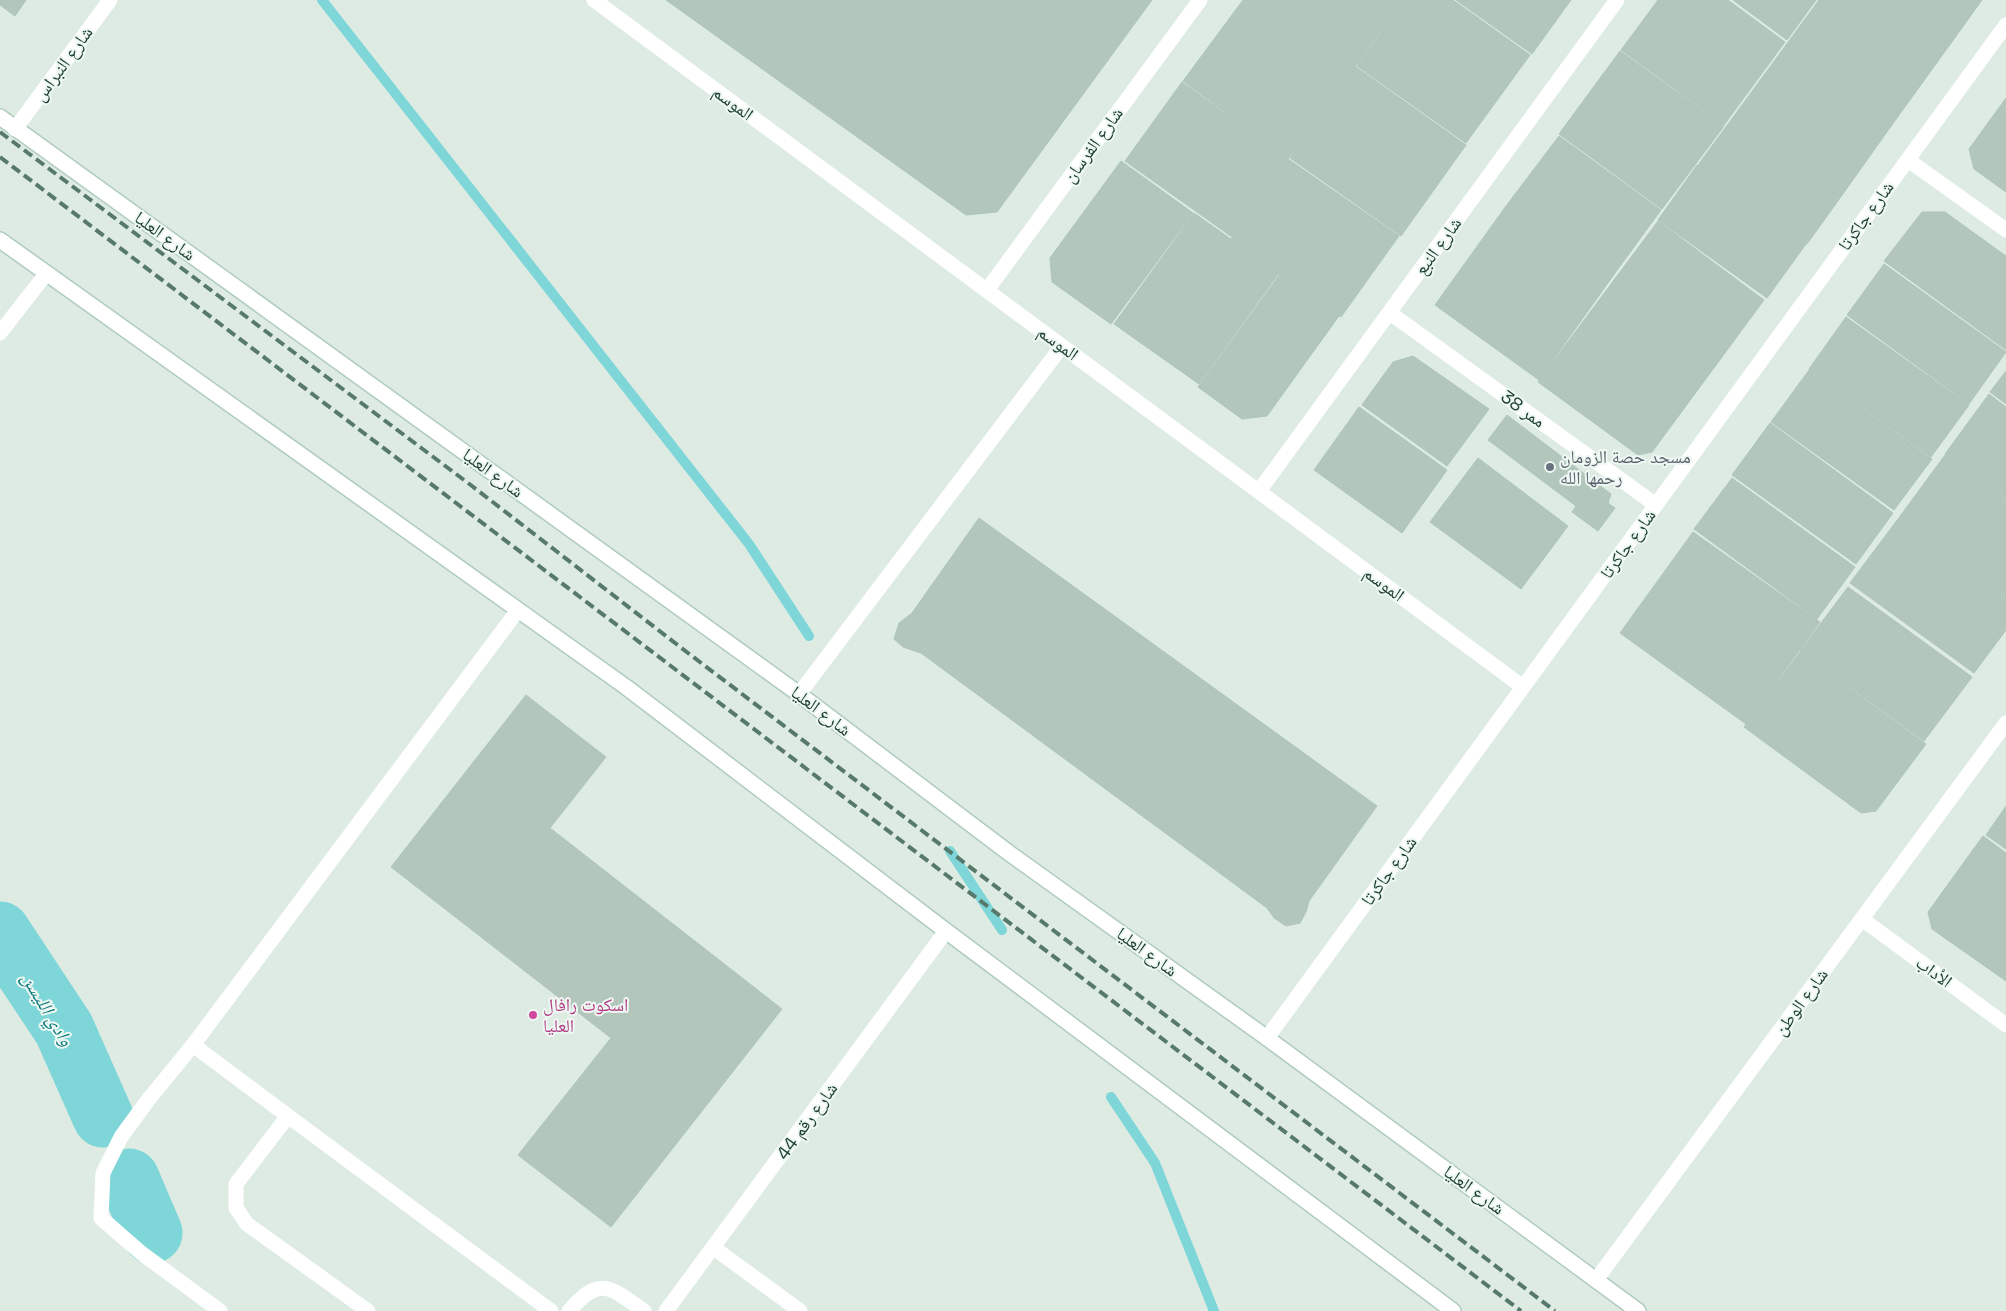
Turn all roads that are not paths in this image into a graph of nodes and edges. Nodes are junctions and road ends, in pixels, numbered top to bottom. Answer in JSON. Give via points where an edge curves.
{"nodes":[{"id":1,"x":110,"y":0,"type":"edge"},
{"id":2,"x":594,"y":0,"type":"edge"},
{"id":3,"x":1200,"y":0,"type":"edge"},
{"id":4,"x":1617,"y":0,"type":"edge"},
{"id":5,"x":2006,"y":25,"type":"edge"},
{"id":6,"x":0,"y":117,"type":"edge"},
{"id":7,"x":16,"y":129,"type":"junction"},
{"id":8,"x":1908,"y":160,"type":"junction"},
{"id":9,"x":2006,"y":230,"type":"edge"},
{"id":10,"x":0,"y":240,"type":"edge"},
{"id":11,"x":46,"y":274,"type":"junction"},
{"id":12,"x":987,"y":290,"type":"junction"},
{"id":13,"x":1390,"y":313,"type":"junction"},
{"id":14,"x":0,"y":333,"type":"edge"},
{"id":15,"x":1062,"y":346,"type":"junction"},
{"id":16,"x":1258,"y":491,"type":"junction"},
{"id":17,"x":1656,"y":505,"type":"junction"},
{"id":18,"x":518,"y":610,"type":"junction"},
{"id":19,"x":1524,"y":687,"type":"junction"},
{"id":20,"x":799,"y":694,"type":"junction"},
{"id":21,"x":2006,"y":723,"type":"edge"},
{"id":22,"x":1862,"y":918,"type":"junction"},
{"id":23,"x":946,"y":931,"type":"junction"},
{"id":24,"x":2006,"y":1025,"type":"edge"},
{"id":25,"x":1267,"y":1038,"type":"junction"},
{"id":26,"x":193,"y":1045,"type":"junction"},
{"id":27,"x":288,"y":1116,"type":"junction"},
{"id":28,"x":714,"y":1248,"type":"junction"},
{"id":29,"x":1596,"y":1280,"type":"junction"},
{"id":30,"x":220,"y":1311,"type":"edge"},
{"id":31,"x":368,"y":1311,"type":"edge"},
{"id":32,"x":551,"y":1311,"type":"edge"},
{"id":33,"x":569,"y":1311,"type":"edge"},
{"id":34,"x":644,"y":1311,"type":"edge"},
{"id":35,"x":666,"y":1311,"type":"edge"},
{"id":36,"x":800,"y":1311,"type":"edge"},
{"id":37,"x":1453,"y":1311,"type":"edge"},
{"id":38,"x":1638,"y":1311,"type":"edge"}],
"edges":[{"from":1,"to":7,"type":"street","name":"شارع النبراس"},
{"from":2,"to":12,"type":"street","name":"الموسم"},
{"from":3,"to":12,"type":"street","name":"شارع الفرسان"},
{"from":4,"to":13,"type":"street","name":"شارع النبع"},
{"from":5,"to":8,"type":"street","name":"شارع جاكرتا"},
{"from":6,"to":7,"type":"street","name":"شارع العليا"},
{"from":7,"to":20,"type":"street","name":"شارع العليا"},
{"from":8,"to":9,"type":"street"},
{"from":8,"to":17,"type":"street","name":"شارع جاكرتا"},
{"from":10,"to":11,"type":"street"},
{"from":11,"to":14,"type":"street"},
{"from":11,"to":18,"type":"street"},
{"from":12,"to":15,"type":"street","name":"الموسم"},
{"from":13,"to":16,"type":"street","name":"شارع النبع"},
{"from":13,"to":17,"type":"street","name":"ممر 38"},
{"from":15,"to":16,"type":"street","name":"الموسم"},
{"from":15,"to":20,"type":"street"},
{"from":16,"to":19,"type":"street","name":"الموسم"},
{"from":17,"to":19,"type":"street","name":"شارع جاكرتا"},
{"from":18,"to":23,"type":"street","via":[[626,687]]},
{"from":18,"to":26,"type":"street"},
{"from":19,"to":25,"type":"street","name":"شارع جاكرتا"},
{"from":20,"to":25,"type":"street","name":"شارع العليا","via":[[1010,853]]},
{"from":21,"to":22,"type":"street","name":"شارع الوطن"},
{"from":22,"to":24,"type":"street","name":"الأداب"},
{"from":22,"to":29,"type":"street","name":"شارع الوطن"},
{"from":23,"to":28,"type":"street","name":"شارع رقم 44"},
{"from":23,"to":37,"type":"street"},
{"from":25,"to":29,"type":"street","name":"شارع العليا"},
{"from":26,"to":27,"type":"street"},
{"from":26,"to":30,"type":"street","via":[[121,1137],[103,1173],[101,1218],[140,1252]]},
{"from":27,"to":31,"type":"street","via":[[236,1184],[236,1208],[247,1224]]},
{"from":27,"to":32,"type":"street"},
{"from":28,"to":35,"type":"street","name":"شارع رقم 44"},
{"from":28,"to":36,"type":"street"},
{"from":29,"to":38,"type":"street","name":"شارع العليا"},
{"from":33,"to":34,"type":"street","via":[[595,1289],[610,1288]]}]}
